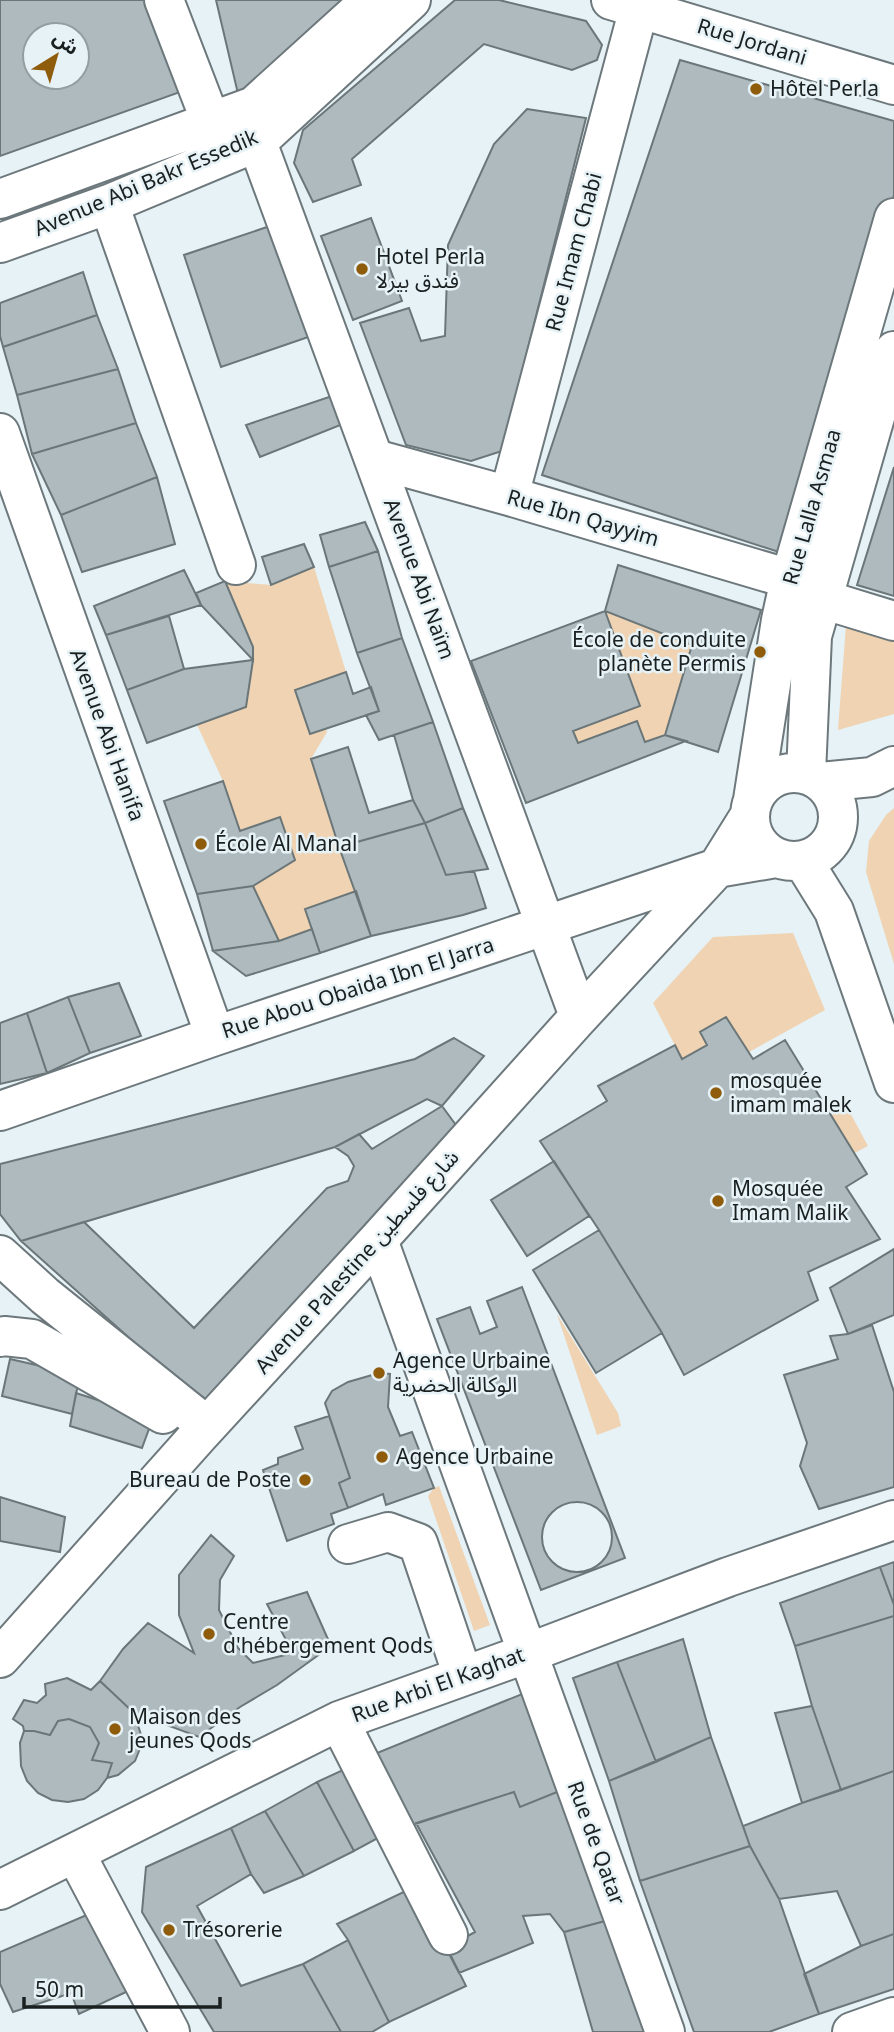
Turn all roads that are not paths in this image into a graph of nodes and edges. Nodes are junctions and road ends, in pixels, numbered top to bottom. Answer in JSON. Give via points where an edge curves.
{"nodes":[{"id":1,"x":164,"y":0,"type":"edge"},
{"id":2,"x":371,"y":0,"type":"edge"},
{"id":3,"x":411,"y":0,"type":"edge"},
{"id":4,"x":625,"y":4,"type":"edge"},
{"id":5,"x":894,"y":85,"type":"edge"},
{"id":6,"x":211,"y":122,"type":"junction"},
{"id":7,"x":257,"y":142,"type":"junction"},
{"id":8,"x":0,"y":199,"type":"edge"},
{"id":9,"x":108,"y":204,"type":"junction"},
{"id":10,"x":894,"y":218,"type":"edge"},
{"id":11,"x":0,"y":243,"type":"edge"},
{"id":12,"x":894,"y":351,"type":"edge"},
{"id":13,"x":0,"y":433,"type":"edge"},
{"id":14,"x":375,"y":458,"type":"junction"},
{"id":15,"x":509,"y":496,"type":"junction"},
{"id":16,"x":12,"y":507,"type":"edge"},
{"id":17,"x":236,"y":565,"type":"dead end"},
{"id":18,"x":790,"y":579,"type":"junction"},
{"id":19,"x":822,"y":599,"type":"junction"},
{"id":20,"x":894,"y":621,"type":"edge"},
{"id":21,"x":883,"y":771,"type":"edge"},
{"id":22,"x":813,"y":778,"type":"junction"},
{"id":23,"x":751,"y":808,"type":"junction"},
{"id":24,"x":812,"y":845,"type":"junction"},
{"id":25,"x":717,"y":868,"type":"junction"},
{"id":26,"x":546,"y":926,"type":"junction"},
{"id":27,"x":579,"y":1016,"type":"junction"},
{"id":28,"x":215,"y":1036,"type":"junction"},
{"id":29,"x":894,"y":1083,"type":"edge"},
{"id":30,"x":0,"y":1111,"type":"edge"},
{"id":31,"x":378,"y":1240,"type":"junction"},
{"id":32,"x":0,"y":1255,"type":"edge"},
{"id":33,"x":0,"y":1338,"type":"edge"},
{"id":34,"x":203,"y":1430,"type":"junction"},
{"id":35,"x":894,"y":1520,"type":"edge"},
{"id":36,"x":348,"y":1545,"type":"dead end"},
{"id":37,"x":528,"y":1653,"type":"junction"},
{"id":38,"x":0,"y":1658,"type":"edge"},
{"id":39,"x":463,"y":1676,"type":"junction"},
{"id":40,"x":339,"y":1721,"type":"junction"},
{"id":41,"x":75,"y":1853,"type":"junction"},
{"id":42,"x":0,"y":1890,"type":"edge"},
{"id":43,"x":448,"y":1935,"type":"dead end"},
{"id":44,"x":894,"y":2017,"type":"edge"},
{"id":45,"x":170,"y":2032,"type":"edge"},
{"id":46,"x":665,"y":2032,"type":"edge"},
{"id":47,"x":852,"y":2032,"type":"edge"}],
"edges":[{"from":1,"to":6,"type":"street"},
{"from":2,"to":6,"type":"street","name":"Avenue Abi Bakr Essedik","via":[[254,106]]},
{"from":3,"to":7,"type":"street","name":"Avenue Abi Bakr Essedik"},
{"from":4,"to":5,"type":"street","name":"Rue Jordani"},
{"from":4,"to":15,"type":"street","name":"Rue Imam Chabi"},
{"from":6,"to":8,"type":"street","name":"Avenue Abi Bakr Essedik"},
{"from":7,"to":9,"type":"street","name":"Avenue Abi Bakr Essedik"},
{"from":7,"to":14,"type":"street","name":"Avenue Abi Naïm"},
{"from":9,"to":11,"type":"street","name":"Avenue Abi Bakr Essedik"},
{"from":9,"to":17,"type":"street"},
{"from":10,"to":18,"type":"street","name":"Rue Lalla Asmaa"},
{"from":12,"to":19,"type":"street","name":"Rue Lalla Asmaa"},
{"from":13,"to":16,"type":"street","name":"Avenue Abi Hanifa"},
{"from":14,"to":15,"type":"street","name":"Rue Ibn Qayyim"},
{"from":14,"to":26,"type":"street","name":"Avenue Abi Naïm"},
{"from":15,"to":18,"type":"street","name":"Rue Ibn Qayyim"},
{"from":16,"to":28,"type":"street","name":"Avenue Abi Hanifa"},
{"from":18,"to":23,"type":"street","name":"Rue Lalla Asmaa"},
{"from":19,"to":20,"type":"street"},
{"from":19,"to":22,"type":"street","name":"Rue Lalla Asmaa","via":[[811,636]]},
{"from":21,"to":22,"type":"street"},
{"from":21,"to":24,"type":"street"},
{"from":22,"to":23,"type":"street","via":[[780,775],[760,789]]},
{"from":22,"to":24,"type":"street","via":[[836,804]]},
{"from":23,"to":24,"type":"street","via":[[751,828],[765,851]]},
{"from":23,"to":25,"type":"street","name":"Avenue Palestine شارع فلسطين"},
{"from":24,"to":25,"type":"street"},
{"from":24,"to":29,"type":"street"},
{"from":25,"to":26,"type":"street","name":"Rue Abou Obaida Ibn El Jarra"},
{"from":25,"to":27,"type":"street","name":"Avenue Palestine شارع فلسطين"},
{"from":26,"to":27,"type":"street","name":"Avenue Abi Naïm"},
{"from":26,"to":28,"type":"street","name":"Rue Abou Obaida Ibn El Jarra"},
{"from":27,"to":31,"type":"street","name":"Avenue Palestine شارع فلسطين"},
{"from":28,"to":30,"type":"street","name":"Rue Abou Obaida Ibn El Jarra"},
{"from":31,"to":34,"type":"street","name":"Avenue Palestine شارع فلسطين"},
{"from":31,"to":37,"type":"street","name":"Rue de Qatar"},
{"from":32,"to":34,"type":"street"},
{"from":33,"to":34,"type":"street","via":[[32,1339]]},
{"from":34,"to":38,"type":"street","name":"Avenue Palestine شارع فلسطين"},
{"from":35,"to":37,"type":"street","name":"Rue Arbi El Kaghat","via":[[727,1561]]},
{"from":36,"to":39,"type":"street","via":[[388,1532],[418,1543]]},
{"from":37,"to":39,"type":"street","name":"Rue Arbi El Kaghat"},
{"from":37,"to":46,"type":"street","name":"Rue de Qatar"},
{"from":39,"to":40,"type":"street","name":"Rue Arbi El Kaghat"},
{"from":40,"to":41,"type":"street","name":"Rue Arbi El Kaghat"},
{"from":40,"to":43,"type":"street"},
{"from":41,"to":42,"type":"street","name":"Rue Arbi El Kaghat"},
{"from":41,"to":45,"type":"street"},
{"from":44,"to":47,"type":"street"}]}
